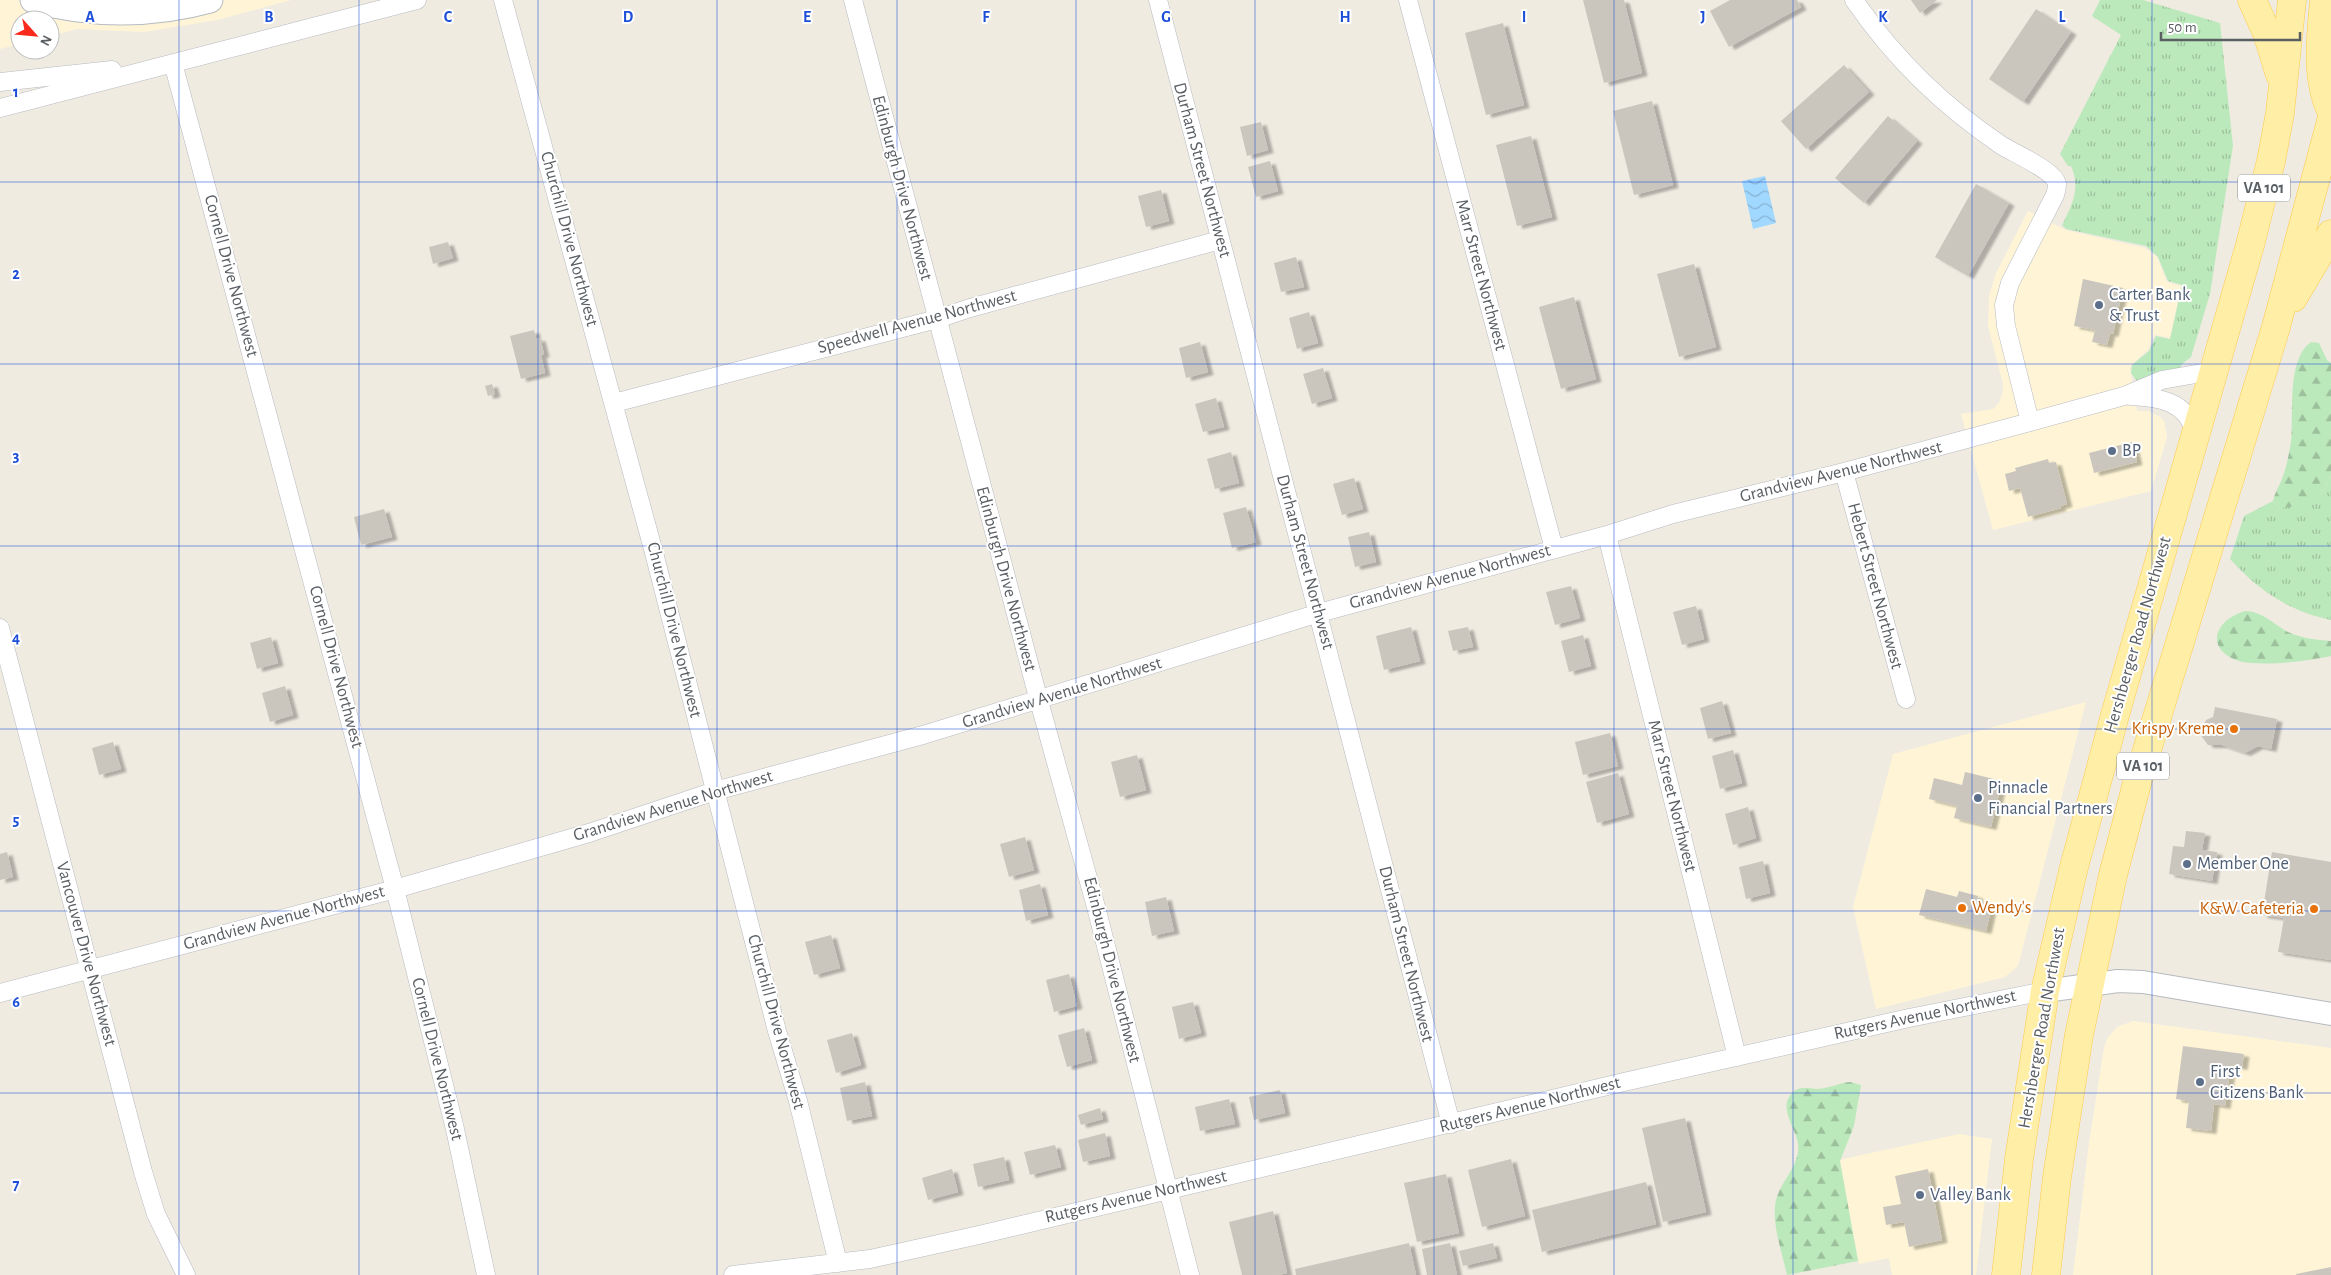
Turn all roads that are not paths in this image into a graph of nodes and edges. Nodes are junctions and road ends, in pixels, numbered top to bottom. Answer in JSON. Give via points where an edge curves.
{"nodes":[{"id":1,"x":32,"y":0,"type":"edge"},
{"id":2,"x":210,"y":0,"type":"edge"},
{"id":3,"x":417,"y":0,"type":"edge"},
{"id":4,"x":502,"y":0,"type":"edge"},
{"id":5,"x":853,"y":0,"type":"edge"},
{"id":6,"x":1158,"y":0,"type":"edge"},
{"id":7,"x":1408,"y":0,"type":"edge"},
{"id":8,"x":1854,"y":0,"type":"edge"},
{"id":9,"x":2252,"y":0,"type":"edge"},
{"id":10,"x":2292,"y":0,"type":"edge"},
{"id":11,"x":2324,"y":0,"type":"edge"},
{"id":12,"x":173,"y":63,"type":"junction"},
{"id":13,"x":0,"y":82,"type":"edge"},
{"id":14,"x":2283,"y":86,"type":"junction"},
{"id":15,"x":0,"y":108,"type":"edge"},
{"id":16,"x":2331,"y":111,"type":"edge"},
{"id":17,"x":2331,"y":121,"type":"edge"},
{"id":18,"x":2331,"y":234,"type":"edge"},
{"id":19,"x":1220,"y":240,"type":"junction"},
{"id":20,"x":937,"y":319,"type":"junction"},
{"id":21,"x":2276,"y":327,"type":"junction"},
{"id":22,"x":2213,"y":371,"type":"junction"},
{"id":23,"x":2124,"y":396,"type":"junction"},
{"id":24,"x":614,"y":403,"type":"junction"},
{"id":25,"x":2030,"y":422,"type":"junction"},
{"id":26,"x":2195,"y":434,"type":"junction"},
{"id":27,"x":1844,"y":472,"type":"junction"},
{"id":28,"x":1607,"y":535,"type":"junction"},
{"id":29,"x":1554,"y":549,"type":"junction"},
{"id":30,"x":1319,"y":613,"type":"junction"},
{"id":31,"x":0,"y":628,"type":"edge"},
{"id":32,"x":1906,"y":699,"type":"dead end"},
{"id":33,"x":1039,"y":701,"type":"junction"},
{"id":34,"x":715,"y":791,"type":"junction"},
{"id":35,"x":395,"y":889,"type":"junction"},
{"id":36,"x":91,"y":969,"type":"junction"},
{"id":37,"x":2090,"y":985,"type":"junction"},
{"id":38,"x":2045,"y":991,"type":"junction"},
{"id":39,"x":0,"y":993,"type":"edge"},
{"id":40,"x":2331,"y":1014,"type":"edge"},
{"id":41,"x":1737,"y":1057,"type":"junction"},
{"id":42,"x":1451,"y":1124,"type":"junction"},
{"id":43,"x":1168,"y":1189,"type":"junction"},
{"id":44,"x":838,"y":1263,"type":"junction"},
{"id":45,"x":186,"y":1275,"type":"edge"},
{"id":46,"x":486,"y":1275,"type":"edge"},
{"id":47,"x":733,"y":1275,"type":"edge"},
{"id":48,"x":1190,"y":1275,"type":"edge"},
{"id":49,"x":2006,"y":1275,"type":"edge"},
{"id":50,"x":2046,"y":1275,"type":"edge"}],
"edges":[{"from":1,"to":2,"type":"main road","via":[[121,12],[159,10]]},
{"from":3,"to":12,"type":"street"},
{"from":4,"to":24,"type":"street","name":"Churchill Drive Northwest"},
{"from":5,"to":20,"type":"street","name":"Edinburgh Drive Northwest"},
{"from":6,"to":19,"type":"street","name":"Durham Street Northwest"},
{"from":7,"to":29,"type":"street","name":"Marr Street Northwest"},
{"from":8,"to":25,"type":"street","via":[[1888,46],[1920,80],[2002,146],[2050,174],[2057,184],[2056,195],[2010,282],[2004,305],[2006,326]]},
{"from":9,"to":14,"type":"main road","via":[[2268,33]]},
{"from":10,"to":14,"type":"main road","name":"Hershberger Road Northwest","number":"VA 101"},
{"from":11,"to":16,"type":"main road","via":[[2321,74]]},
{"from":12,"to":13,"type":"street"},
{"from":12,"to":15,"type":"street"},
{"from":12,"to":35,"type":"street","name":"Cornell Drive Northwest"},
{"from":14,"to":22,"type":"main road","name":"Hershberger Road Northwest","number":"VA 101","via":[[2264,189]]},
{"from":17,"to":21,"type":"main road","number":"VA 101"},
{"from":18,"to":21,"type":"main road"},
{"from":19,"to":20,"type":"street","name":"Speedwell Avenue Northwest"},
{"from":19,"to":30,"type":"street","name":"Durham Street Northwest"},
{"from":20,"to":24,"type":"street","name":"Speedwell Avenue Northwest"},
{"from":20,"to":33,"type":"street","name":"Edinburgh Drive Northwest"},
{"from":21,"to":37,"type":"main road","number":"VA 101","via":[[2137,783],[2113,875]]},
{"from":22,"to":23,"type":"street","name":"Grandview Avenue Northwest","via":[[2162,380]]},
{"from":22,"to":26,"type":"main road","name":"Hershberger Road Northwest","number":"VA 101"},
{"from":23,"to":25,"type":"street","name":"Grandview Avenue Northwest"},
{"from":23,"to":26,"type":"street","name":"Grandview Avenue Northwest","via":[[2158,398],[2172,404],[2185,413]]},
{"from":24,"to":34,"type":"street","name":"Churchill Drive Northwest"},
{"from":25,"to":27,"type":"street","name":"Grandview Avenue Northwest"},
{"from":26,"to":38,"type":"main road","name":"Hershberger Road Northwest","number":"VA 101","via":[[2076,857]]},
{"from":27,"to":28,"type":"street","name":"Grandview Avenue Northwest","via":[[1673,514]]},
{"from":27,"to":32,"type":"street","name":"Hebert Street Northwest"},
{"from":28,"to":29,"type":"street","name":"Grandview Avenue Northwest"},
{"from":28,"to":41,"type":"street","name":"Marr Street Northwest"},
{"from":29,"to":30,"type":"street","name":"Grandview Avenue Northwest"},
{"from":30,"to":33,"type":"street","name":"Grandview Avenue Northwest"},
{"from":30,"to":42,"type":"street","name":"Durham Street Northwest"},
{"from":31,"to":36,"type":"street","name":"Vancouver Drive Northwest"},
{"from":33,"to":34,"type":"street","name":"Grandview Avenue Northwest"},
{"from":33,"to":43,"type":"street","name":"Edinburgh Drive Northwest"},
{"from":34,"to":35,"type":"street","name":"Grandview Avenue Northwest","via":[[589,833]]},
{"from":34,"to":44,"type":"street","name":"Churchill Drive Northwest"},
{"from":35,"to":36,"type":"street","name":"Grandview Avenue Northwest"},
{"from":35,"to":46,"type":"street","name":"Cornell Drive Northwest","via":[[455,1129]]},
{"from":36,"to":39,"type":"street","name":"Grandview Avenue Northwest"},
{"from":36,"to":45,"type":"street","name":"Vancouver Drive Northwest","via":[[156,1214]]},
{"from":37,"to":38,"type":"street","name":"Rutgers Avenue Northwest"},
{"from":37,"to":40,"type":"street","name":"Rutgers Avenue Northwest","via":[[2144,982]]},
{"from":37,"to":50,"type":"main road","number":"VA 101","via":[[2057,1177]]},
{"from":38,"to":41,"type":"street","name":"Rutgers Avenue Northwest"},
{"from":38,"to":49,"type":"main road","name":"Hershberger Road Northwest","number":"VA 101","via":[[2019,1159]]},
{"from":41,"to":42,"type":"street","name":"Rutgers Avenue Northwest"},
{"from":42,"to":43,"type":"street","name":"Rutgers Avenue Northwest"},
{"from":43,"to":44,"type":"street","name":"Rutgers Avenue Northwest","via":[[979,1235]]},
{"from":43,"to":48,"type":"street","name":"Edinburgh Drive Northwest"},
{"from":44,"to":47,"type":"street","name":"Rutgers Avenue Northwest"}]}
